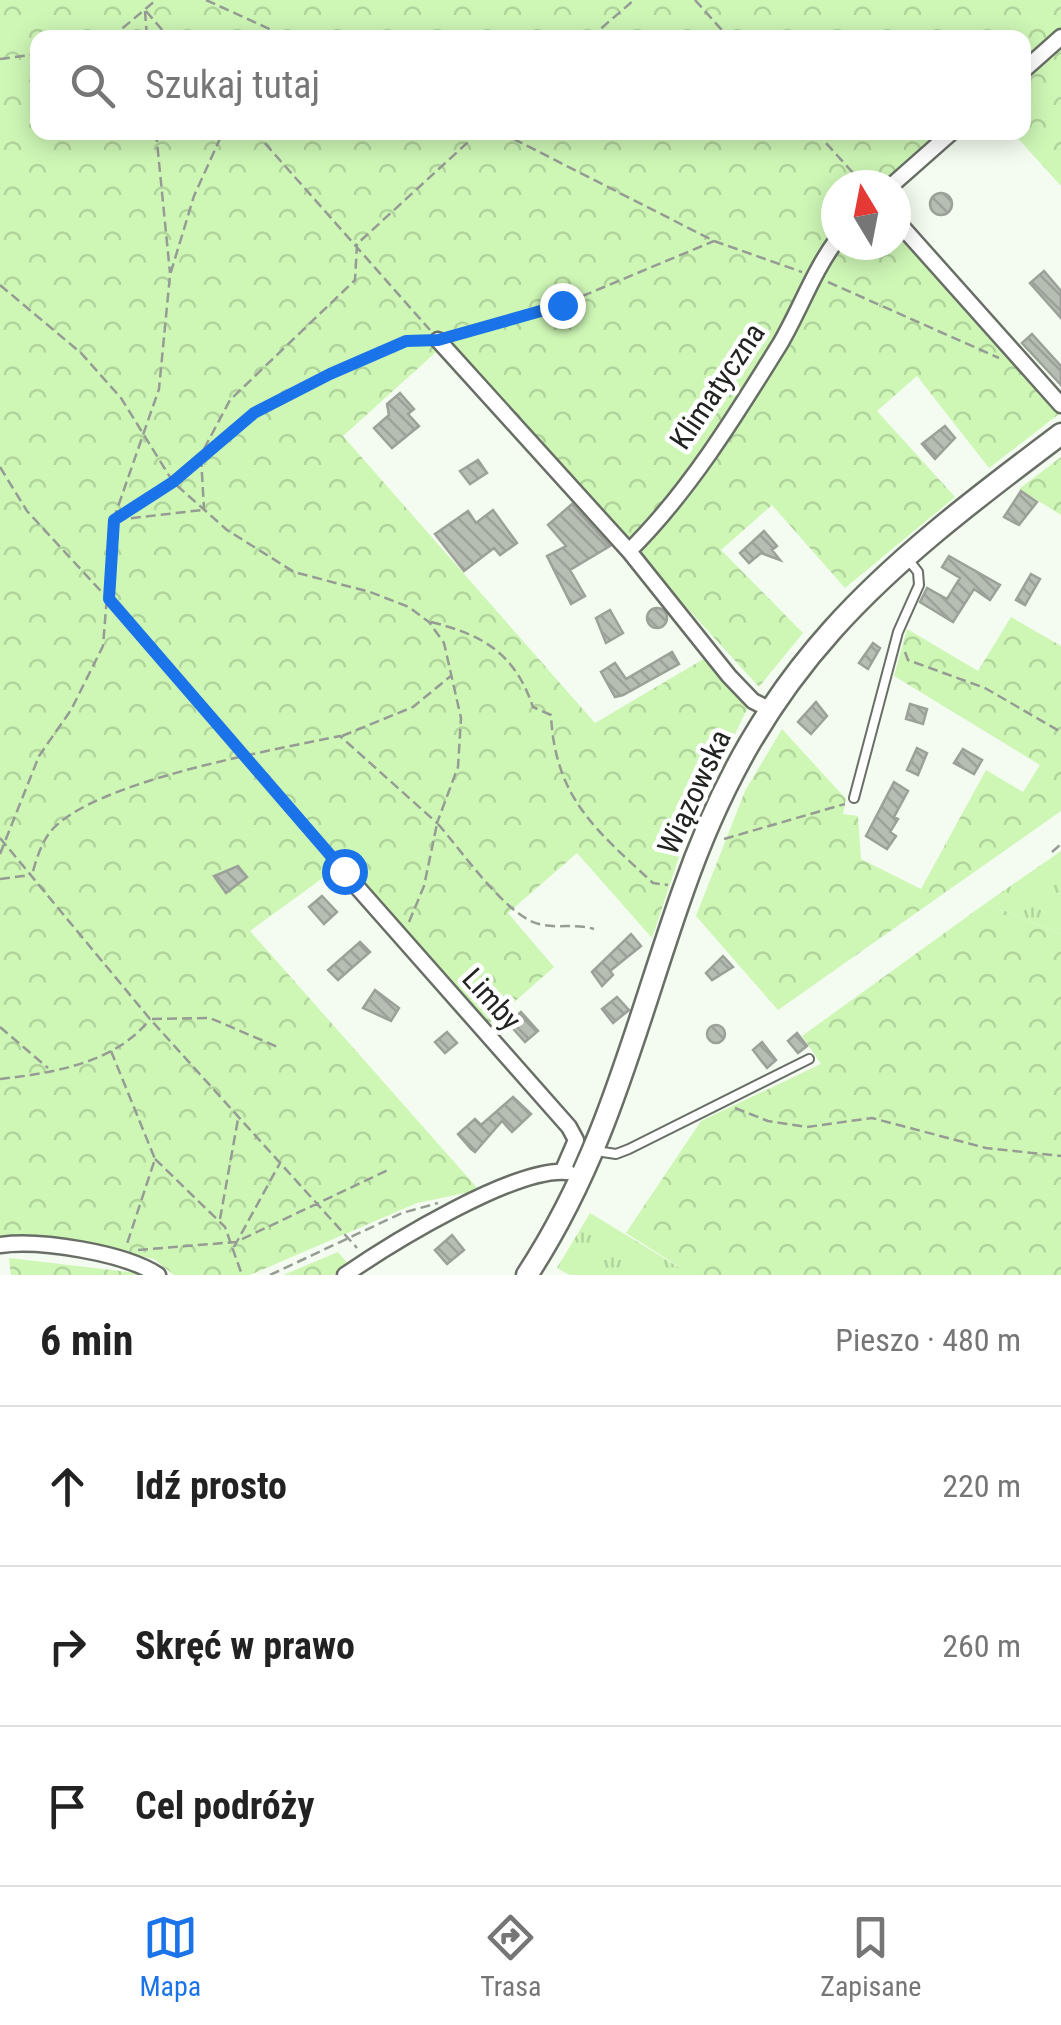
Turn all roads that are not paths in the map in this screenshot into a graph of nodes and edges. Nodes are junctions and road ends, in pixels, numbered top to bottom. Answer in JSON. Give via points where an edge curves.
{"nodes":[{"id":1,"x":1061,"y":37,"type":"edge"},
{"id":2,"x":1031,"y":64,"type":"edge"},
{"id":3,"x":943,"y":140,"type":"edge"},
{"id":4,"x":909,"y":170,"type":"edge"},
{"id":5,"x":911,"y":237,"type":"edge"},
{"id":6,"x":825,"y":260,"type":"edge"},
{"id":7,"x":438,"y":340,"type":"road end"},
{"id":8,"x":1061,"y":405,"type":"edge"},
{"id":9,"x":1061,"y":434,"type":"edge"},
{"id":10,"x":629,"y":551,"type":"junction"},
{"id":11,"x":904,"y":554,"type":"junction"},
{"id":12,"x":769,"y":709,"type":"junction"},
{"id":13,"x":854,"y":798,"type":"road end"},
{"id":14,"x":344,"y":871,"type":"road end"},
{"id":15,"x":809,"y":1059,"type":"dead end"},
{"id":16,"x":595,"y":1151,"type":"junction"},
{"id":17,"x":563,"y":1170,"type":"junction"},
{"id":18,"x":586,"y":1173,"type":"junction"},
{"id":19,"x":0,"y":1245,"type":"edge"},
{"id":20,"x":158,"y":1275,"type":"edge"},
{"id":21,"x":345,"y":1275,"type":"edge"},
{"id":22,"x":527,"y":1275,"type":"edge"}],
"edges":[{"from":1,"to":2,"type":"street"},
{"from":3,"to":4,"type":"street"},
{"from":5,"to":8,"type":"street"},
{"from":6,"to":10,"type":"street","name":"Klimatyczna","via":[[716,438]]},
{"from":7,"to":10,"type":"street"},
{"from":9,"to":11,"type":"main road","name":"Wiązowska"},
{"from":10,"to":12,"type":"street","via":[[730,676]]},
{"from":11,"to":12,"type":"main road","name":"Wiązowska","via":[[822,638]]},
{"from":11,"to":13,"type":"lane","via":[[920,579],[898,632]]},
{"from":12,"to":16,"type":"main road","name":"Wiązowska","via":[[702,841]]},
{"from":14,"to":17,"type":"street","name":"Limby","via":[[569,1127],[576,1140]]},
{"from":15,"to":16,"type":"lane","via":[[629,1149]]},
{"from":16,"to":18,"type":"main road","name":"Wiązowska"},
{"from":17,"to":18,"type":"street"},
{"from":17,"to":21,"type":"street","via":[[517,1182],[394,1240]]},
{"from":18,"to":22,"type":"main road","name":"Wiązowska"},
{"from":19,"to":20,"type":"street","via":[[32,1242],[116,1257]]}]}
